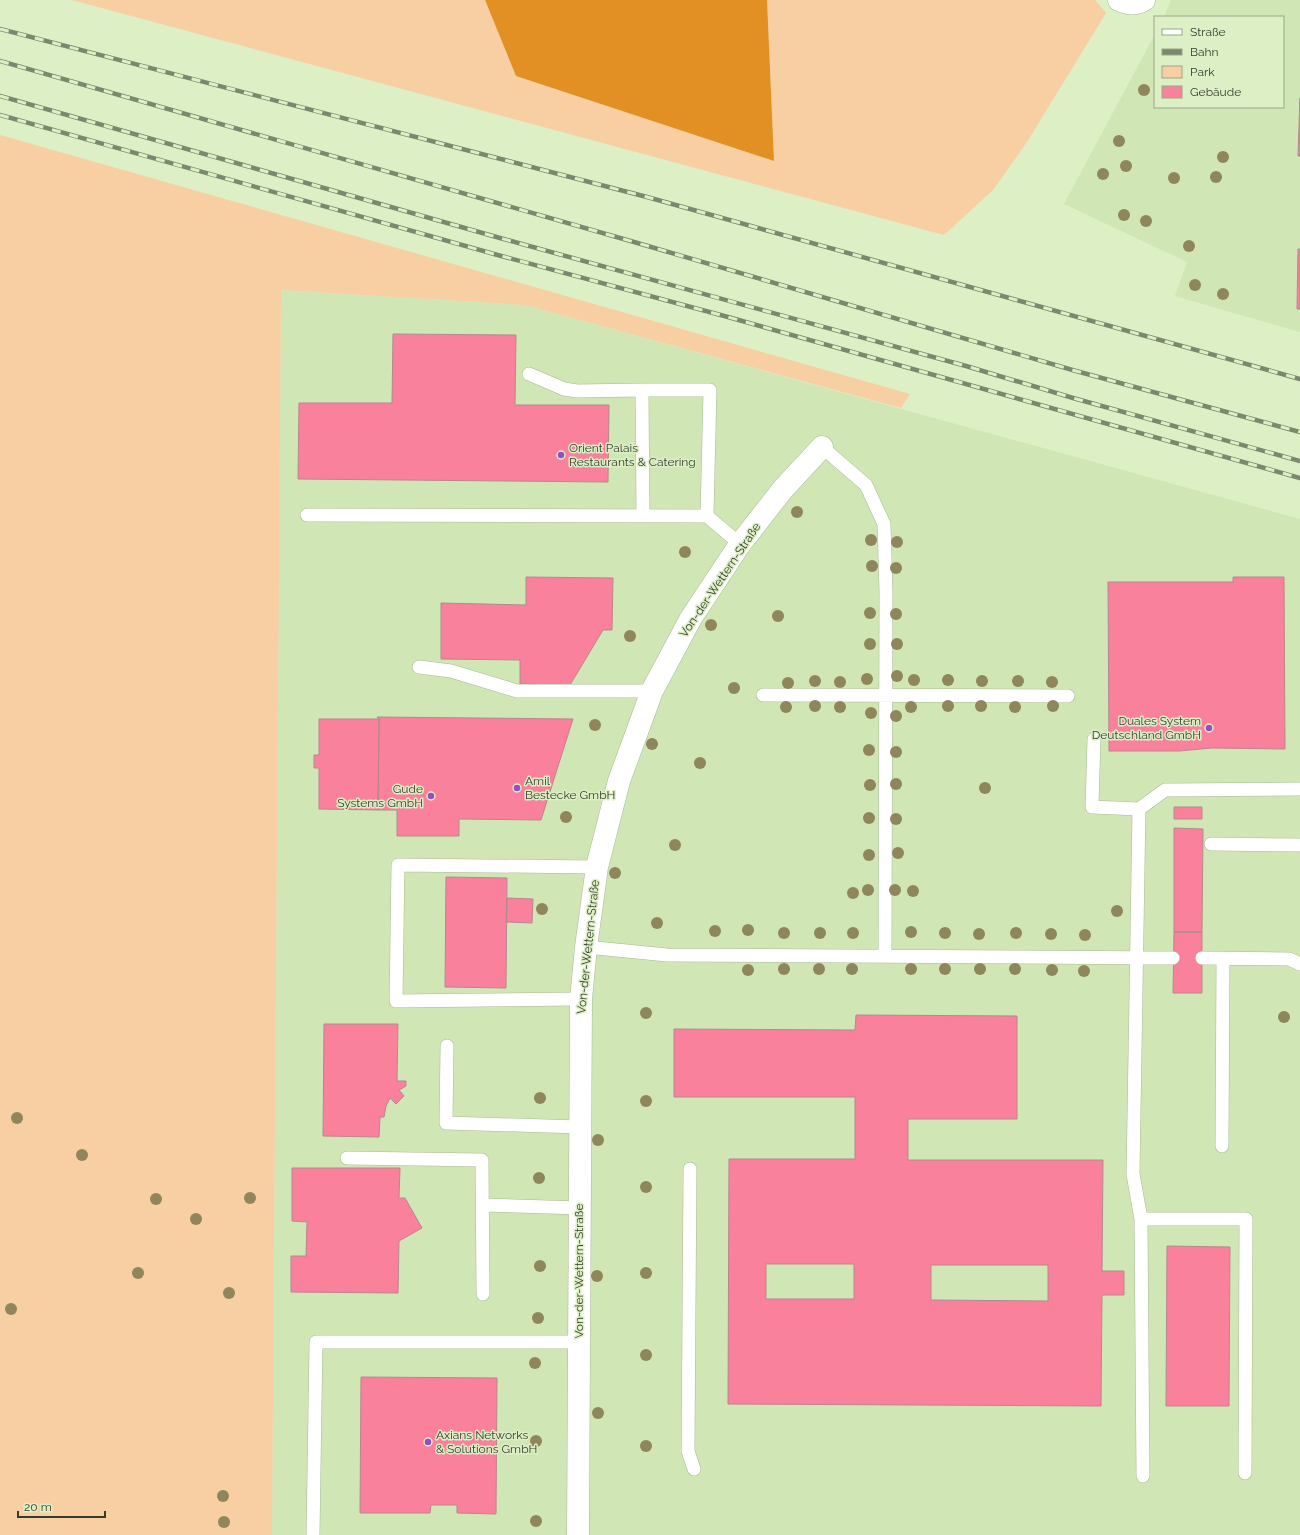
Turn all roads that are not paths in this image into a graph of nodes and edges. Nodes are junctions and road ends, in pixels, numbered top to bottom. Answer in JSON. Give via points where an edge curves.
{"nodes":[{"id":1,"x":1118,"y":0,"type":"edge"},
{"id":2,"x":1144,"y":0,"type":"edge"},
{"id":3,"x":529,"y":374,"type":"dead end"},
{"id":4,"x":642,"y":390,"type":"junction"},
{"id":5,"x":822,"y":447,"type":"joint"},
{"id":6,"x":307,"y":515,"type":"dead end"},
{"id":7,"x":643,"y":515,"type":"junction"},
{"id":8,"x":707,"y":516,"type":"junction"},
{"id":9,"x":740,"y":544,"type":"junction"},
{"id":10,"x":419,"y":667,"type":"dead end"},
{"id":11,"x":652,"y":691,"type":"junction"},
{"id":12,"x":763,"y":695,"type":"dead end"},
{"id":13,"x":885,"y":696,"type":"junction"},
{"id":14,"x":1068,"y":696,"type":"dead end"},
{"id":15,"x":1094,"y":739,"type":"dead end"},
{"id":16,"x":1300,"y":790,"type":"edge"},
{"id":17,"x":1139,"y":809,"type":"junction"},
{"id":18,"x":1211,"y":844,"type":"dead end"},
{"id":19,"x":1300,"y":845,"type":"edge"},
{"id":20,"x":597,"y":867,"type":"junction"},
{"id":21,"x":586,"y":947,"type":"junction"},
{"id":22,"x":885,"y":956,"type":"junction"},
{"id":23,"x":1137,"y":956,"type":"junction"},
{"id":24,"x":1173,"y":958,"type":"dead end"},
{"id":25,"x":1202,"y":958,"type":"dead end"},
{"id":26,"x":1223,"y":958,"type":"junction"},
{"id":27,"x":1300,"y":964,"type":"edge"},
{"id":28,"x":581,"y":1000,"type":"junction"},
{"id":29,"x":447,"y":1046,"type":"dead end"},
{"id":30,"x":580,"y":1127,"type":"junction"},
{"id":31,"x":1222,"y":1146,"type":"dead end"},
{"id":32,"x":347,"y":1158,"type":"dead end"},
{"id":33,"x":690,"y":1169,"type":"dead end"},
{"id":34,"x":483,"y":1205,"type":"junction"},
{"id":35,"x":580,"y":1208,"type":"junction"},
{"id":36,"x":1141,"y":1219,"type":"junction"},
{"id":37,"x":483,"y":1294,"type":"dead end"},
{"id":38,"x":579,"y":1342,"type":"junction"},
{"id":39,"x":694,"y":1469,"type":"dead end"},
{"id":40,"x":1245,"y":1473,"type":"dead end"},
{"id":41,"x":1143,"y":1476,"type":"dead end"},
{"id":42,"x":313,"y":1535,"type":"edge"},
{"id":43,"x":578,"y":1535,"type":"edge"}],
"edges":[{"from":1,"to":2,"type":"street","via":[[1127,3],[1140,3]]},
{"from":3,"to":4,"type":"lane","via":[[564,389],[577,391]]},
{"from":4,"to":7,"type":"lane"},
{"from":4,"to":8,"type":"lane","via":[[710,390]]},
{"from":5,"to":9,"type":"street","name":"Von-der-Wettern-Straße","via":[[783,489]]},
{"from":5,"to":13,"type":"lane","via":[[866,485],[884,524]]},
{"from":6,"to":7,"type":"lane"},
{"from":7,"to":8,"type":"lane"},
{"from":8,"to":9,"type":"lane"},
{"from":9,"to":11,"type":"street","name":"Von-der-Wettern-Straße","via":[[691,618]]},
{"from":10,"to":11,"type":"lane","via":[[452,671],[517,691]]},
{"from":11,"to":20,"type":"street","name":"Von-der-Wettern-Straße","via":[[618,781]]},
{"from":12,"to":13,"type":"lane"},
{"from":13,"to":14,"type":"lane"},
{"from":13,"to":22,"type":"lane"},
{"from":15,"to":17,"type":"lane","via":[[1092,807]]},
{"from":16,"to":17,"type":"lane","via":[[1165,790]]},
{"from":17,"to":23,"type":"lane"},
{"from":18,"to":19,"type":"lane"},
{"from":20,"to":21,"type":"street","name":"Von-der-Wettern-Straße"},
{"from":20,"to":28,"type":"lane","via":[[398,865],[396,1001]]},
{"from":21,"to":22,"type":"lane","via":[[667,955]]},
{"from":21,"to":28,"type":"street","name":"Von-der-Wettern-Straße"},
{"from":22,"to":23,"type":"lane"},
{"from":23,"to":24,"type":"lane"},
{"from":23,"to":36,"type":"lane","via":[[1133,1174]]},
{"from":25,"to":26,"type":"lane"},
{"from":26,"to":27,"type":"lane","via":[[1289,958]]},
{"from":26,"to":31,"type":"lane"},
{"from":28,"to":30,"type":"street","name":"Von-der-Wettern-Straße"},
{"from":29,"to":30,"type":"lane","via":[[446,1123]]},
{"from":30,"to":35,"type":"street","name":"Von-der-Wettern-Straße"},
{"from":32,"to":34,"type":"lane","via":[[482,1160]]},
{"from":33,"to":39,"type":"lane","via":[[688,1451]]},
{"from":34,"to":35,"type":"lane"},
{"from":34,"to":37,"type":"lane"},
{"from":35,"to":38,"type":"street","name":"Von-der-Wettern-Straße"},
{"from":36,"to":40,"type":"lane","via":[[1246,1220]]},
{"from":36,"to":41,"type":"lane"},
{"from":38,"to":42,"type":"lane","via":[[316,1342]]},
{"from":38,"to":43,"type":"street","name":"Von-der-Wettern-Straße"}]}
